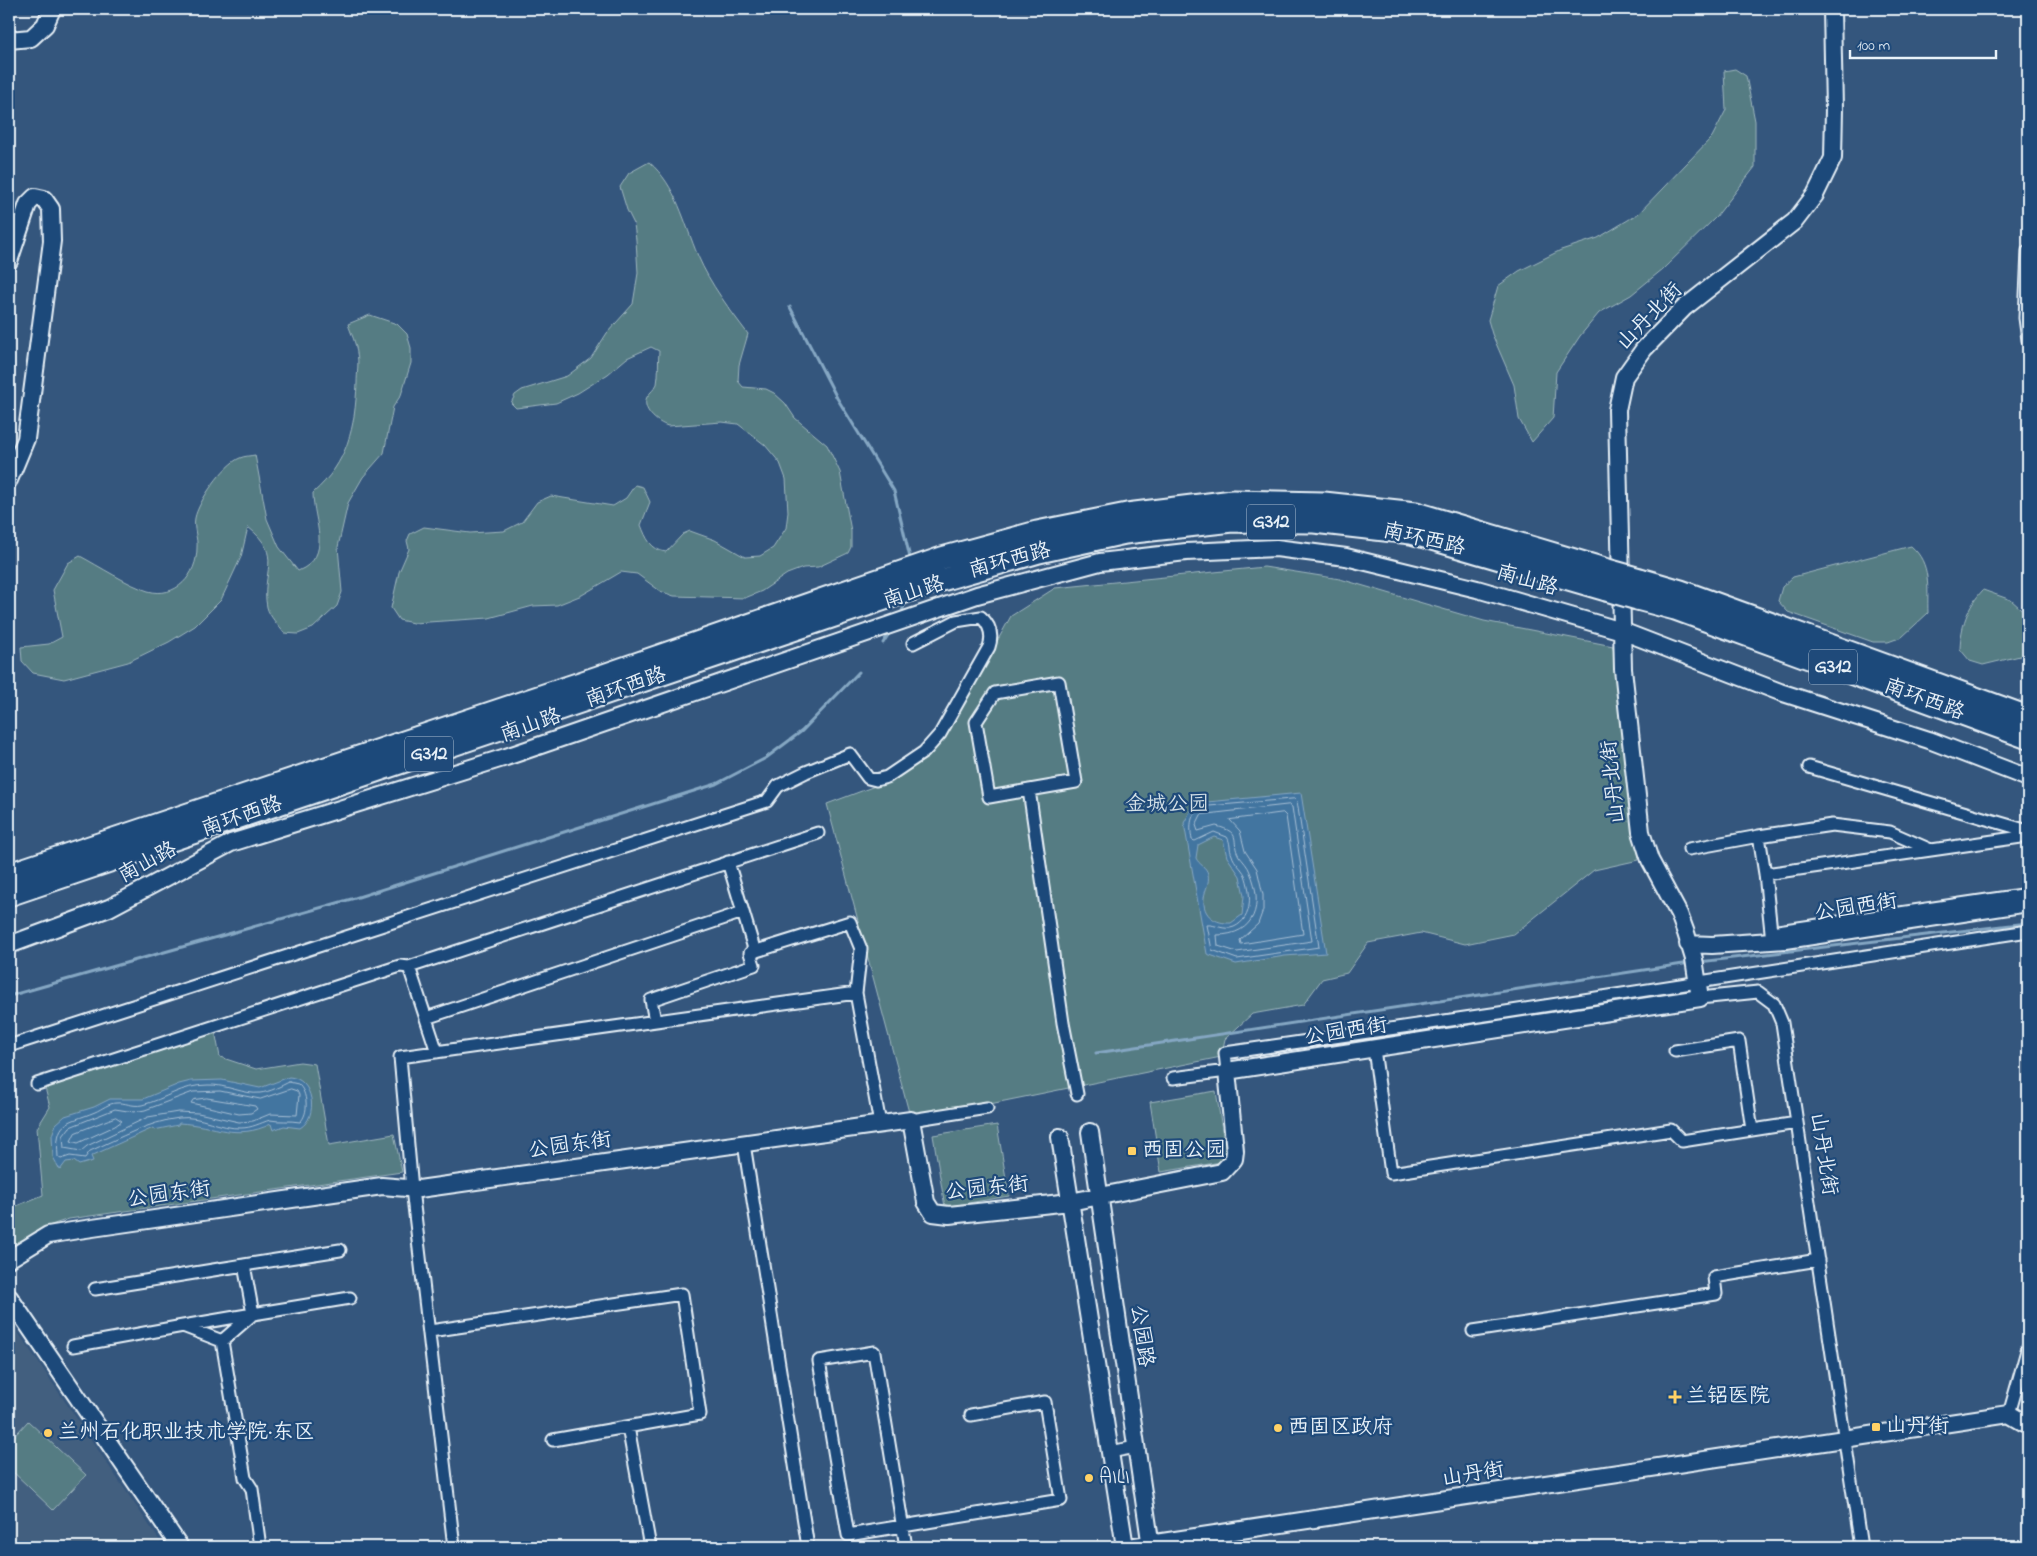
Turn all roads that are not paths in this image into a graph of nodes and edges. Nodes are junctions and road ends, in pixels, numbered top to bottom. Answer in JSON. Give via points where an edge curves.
{"nodes":[{"id":1,"x":52,"y":9,"type":"edge"},
{"id":2,"x":1832,"y":9,"type":"edge"},
{"id":3,"x":9,"y":40,"type":"edge"},
{"id":4,"x":2028,"y":251,"type":"edge"},
{"id":5,"x":9,"y":261,"type":"edge"},
{"id":6,"x":2028,"y":340,"type":"edge"},
{"id":7,"x":9,"y":480,"type":"edge"},
{"id":8,"x":1607,"y":580,"type":"junction"},
{"id":9,"x":1638,"y":589,"type":"junction"},
{"id":10,"x":848,"y":602,"type":"junction"},
{"id":11,"x":951,"y":603,"type":"junction"},
{"id":12,"x":956,"y":621,"type":"junction"},
{"id":13,"x":1622,"y":631,"type":"junction"},
{"id":14,"x":913,"y":643,"type":"dead end"},
{"id":15,"x":2028,"y":717,"type":"edge"},
{"id":16,"x":2028,"y":738,"type":"edge"},
{"id":17,"x":1809,"y":767,"type":"dead end"},
{"id":18,"x":2028,"y":778,"type":"edge"},
{"id":19,"x":1029,"y":790,"type":"junction"},
{"id":20,"x":2028,"y":831,"type":"edge"},
{"id":21,"x":818,"y":833,"type":"dead end"},
{"id":22,"x":1759,"y":836,"type":"junction"},
{"id":23,"x":2028,"y":836,"type":"edge"},
{"id":24,"x":1689,"y":849,"type":"dead end"},
{"id":25,"x":1931,"y":850,"type":"junction"},
{"id":26,"x":728,"y":862,"type":"junction"},
{"id":27,"x":9,"y":874,"type":"edge"},
{"id":28,"x":1765,"y":874,"type":"junction"},
{"id":29,"x":2028,"y":894,"type":"edge"},
{"id":30,"x":9,"y":895,"type":"edge"},
{"id":31,"x":2028,"y":903,"type":"edge"},
{"id":32,"x":743,"y":912,"type":"junction"},
{"id":33,"x":2028,"y":931,"type":"edge"},
{"id":34,"x":1771,"y":937,"type":"junction"},
{"id":35,"x":9,"y":945,"type":"edge"},
{"id":36,"x":1691,"y":951,"type":"junction"},
{"id":37,"x":755,"y":952,"type":"junction"},
{"id":38,"x":409,"y":967,"type":"junction"},
{"id":39,"x":1696,"y":979,"type":"junction"},
{"id":40,"x":856,"y":993,"type":"junction"},
{"id":41,"x":1700,"y":998,"type":"junction"},
{"id":42,"x":426,"y":1018,"type":"junction"},
{"id":43,"x":656,"y":1021,"type":"junction"},
{"id":44,"x":9,"y":1046,"type":"edge"},
{"id":45,"x":1374,"y":1049,"type":"junction"},
{"id":46,"x":1674,"y":1051,"type":"dead end"},
{"id":47,"x":436,"y":1052,"type":"junction"},
{"id":48,"x":1227,"y":1072,"type":"junction"},
{"id":49,"x":1173,"y":1078,"type":"dead end"},
{"id":50,"x":37,"y":1084,"type":"dead end"},
{"id":51,"x":1077,"y":1094,"type":"dead end"},
{"id":52,"x":987,"y":1108,"type":"dead end"},
{"id":53,"x":911,"y":1120,"type":"junction"},
{"id":54,"x":1797,"y":1123,"type":"junction"},
{"id":55,"x":880,"y":1124,"type":"junction"},
{"id":56,"x":1752,"y":1130,"type":"junction"},
{"id":57,"x":1090,"y":1132,"type":"dead end"},
{"id":58,"x":1060,"y":1137,"type":"dead end"},
{"id":59,"x":744,"y":1144,"type":"junction"},
{"id":60,"x":412,"y":1189,"type":"junction"},
{"id":61,"x":1100,"y":1197,"type":"junction"},
{"id":62,"x":1070,"y":1202,"type":"junction"},
{"id":63,"x":340,"y":1250,"type":"dead end"},
{"id":64,"x":9,"y":1259,"type":"edge"},
{"id":65,"x":1818,"y":1260,"type":"junction"},
{"id":66,"x":244,"y":1265,"type":"junction"},
{"id":67,"x":95,"y":1289,"type":"dead end"},
{"id":68,"x":9,"y":1296,"type":"edge"},
{"id":69,"x":350,"y":1298,"type":"dead end"},
{"id":70,"x":253,"y":1314,"type":"junction"},
{"id":71,"x":183,"y":1326,"type":"junction"},
{"id":72,"x":430,"y":1331,"type":"junction"},
{"id":73,"x":1473,"y":1332,"type":"dead end"},
{"id":74,"x":222,"y":1341,"type":"junction"},
{"id":75,"x":73,"y":1346,"type":"dead end"},
{"id":76,"x":2028,"y":1347,"type":"edge"},
{"id":77,"x":971,"y":1414,"type":"dead end"},
{"id":78,"x":2008,"y":1414,"type":"junction"},
{"id":79,"x":2028,"y":1425,"type":"edge"},
{"id":80,"x":628,"y":1427,"type":"junction"},
{"id":81,"x":553,"y":1440,"type":"dead end"},
{"id":82,"x":1846,"y":1440,"type":"junction"},
{"id":83,"x":1136,"y":1447,"type":"junction"},
{"id":84,"x":1110,"y":1452,"type":"junction"},
{"id":85,"x":903,"y":1526,"type":"junction"},
{"id":86,"x":1151,"y":1546,"type":"edge"},
{"id":87,"x":180,"y":1547,"type":"edge"},
{"id":88,"x":260,"y":1547,"type":"edge"},
{"id":89,"x":454,"y":1547,"type":"edge"},
{"id":90,"x":650,"y":1547,"type":"edge"},
{"id":91,"x":808,"y":1547,"type":"edge"},
{"id":92,"x":906,"y":1547,"type":"edge"},
{"id":93,"x":1125,"y":1547,"type":"edge"},
{"id":94,"x":1129,"y":1547,"type":"edge"},
{"id":95,"x":1861,"y":1547,"type":"edge"}],
"edges":[{"from":1,"to":3,"type":"street","via":[[45,25],[31,38]]},
{"from":2,"to":13,"type":"street","name":"山丹北街","via":[[1833,158],[1815,195],[1795,221],[1684,308],[1640,354],[1624,377],[1617,410]]},
{"from":4,"to":6,"type":"street","via":[[2025,318]]},
{"from":5,"to":7,"type":"street","via":[[28,204],[35,197],[44,199],[51,210],[52,241],[26,439]]},
{"from":8,"to":9,"type":"highway","name":"南环西路","number":"G312","bridge":true},
{"from":8,"to":10,"type":"highway","name":"南环西路","number":"G312","via":[[1411,532],[1314,522],[1232,521],[1125,533]]},
{"from":8,"to":10,"type":"highway","name":"南环西路","number":"G312","via":[[1416,513],[1324,503],[1233,501],[1127,514],[1037,532],[942,558]]},
{"from":9,"to":15,"type":"highway","name":"南环西路","number":"G312","via":[[1681,591]]},
{"from":9,"to":16,"type":"highway","name":"南环西路","number":"G312","via":[[1675,609]]},
{"from":10,"to":27,"type":"highway","name":"南环西路","number":"G312"},
{"from":10,"to":30,"type":"highway","name":"南环西路","number":"G312"},
{"from":11,"to":12,"type":"street"},
{"from":11,"to":13,"type":"street","name":"南山路","via":[[1100,562],[1186,552],[1276,548],[1346,557],[1477,589]]},
{"from":11,"to":35,"type":"street","name":"南山路","via":[[506,757],[231,843],[109,908]]},
{"from":12,"to":14,"type":"street"},
{"from":12,"to":44,"type":"street","via":[[981,616],[991,631],[989,647],[940,734],[924,752],[887,777],[868,778],[850,754],[778,786],[767,801]]},
{"from":13,"to":18,"type":"street","name":"南山路","via":[[1780,692],[1929,740]]},
{"from":13,"to":36,"type":"street","name":"山丹北街","via":[[1623,669],[1641,832],[1650,860],[1679,914]]},
{"from":17,"to":20,"type":"street"},
{"from":19,"to":19,"type":"street","via":[[1076,782],[1059,682],[995,693],[976,722],[989,797]]},
{"from":19,"to":51,"type":"street","via":[[1063,1024]]},
{"from":21,"to":26,"type":"street"},
{"from":22,"to":24,"type":"street"},
{"from":22,"to":25,"type":"street","via":[[1832,825],[1890,832]]},
{"from":22,"to":28,"type":"street"},
{"from":23,"to":25,"type":"street"},
{"from":25,"to":28,"type":"street"},
{"from":26,"to":32,"type":"street"},
{"from":26,"to":38,"type":"street"},
{"from":28,"to":34,"type":"street"},
{"from":29,"to":34,"type":"street"},
{"from":31,"to":34,"type":"street","name":"公园西街"},
{"from":32,"to":37,"type":"street"},
{"from":32,"to":42,"type":"street"},
{"from":33,"to":39,"type":"street"},
{"from":34,"to":36,"type":"street","name":"公园西街"},
{"from":36,"to":39,"type":"street","name":"山丹北街"},
{"from":37,"to":40,"type":"street","via":[[850,922],[861,949]]},
{"from":37,"to":43,"type":"street","via":[[750,953],[754,965],[650,1000]]},
{"from":38,"to":42,"type":"street"},
{"from":38,"to":50,"type":"street","via":[[400,966]]},
{"from":39,"to":41,"type":"street","name":"山丹北街"},
{"from":39,"to":48,"type":"street","via":[[1225,1054]]},
{"from":40,"to":43,"type":"street"},
{"from":40,"to":55,"type":"street"},
{"from":41,"to":45,"type":"street","name":"公园西街"},
{"from":41,"to":54,"type":"street","name":"山丹北街","via":[[1758,992],[1774,1004],[1782,1023]]},
{"from":42,"to":47,"type":"street"},
{"from":43,"to":47,"type":"street"},
{"from":45,"to":48,"type":"street","name":"公园西街"},
{"from":45,"to":56,"type":"street","via":[[1391,1173],[1671,1130],[1682,1141]]},
{"from":46,"to":56,"type":"street","via":[[1739,1041]]},
{"from":47,"to":60,"type":"street","via":[[400,1056]]},
{"from":48,"to":49,"type":"street"},
{"from":48,"to":61,"type":"street","via":[[1235,1137],[1234,1159],[1229,1166],[1222,1172]]},
{"from":52,"to":53,"type":"street"},
{"from":53,"to":55,"type":"street","name":"公园东街"},
{"from":53,"to":62,"type":"street","name":"公园东街","via":[[926,1202],[933,1213],[949,1215]]},
{"from":54,"to":56,"type":"street"},
{"from":54,"to":65,"type":"street","name":"山丹北街"},
{"from":55,"to":59,"type":"street","name":"公园东街"},
{"from":57,"to":61,"type":"street","name":"公园路"},
{"from":58,"to":62,"type":"street"},
{"from":59,"to":60,"type":"street","name":"公园东街"},
{"from":59,"to":91,"type":"street"},
{"from":60,"to":64,"type":"street","name":"公园东街","via":[[382,1186],[72,1230],[48,1235]]},
{"from":60,"to":72,"type":"street"},
{"from":61,"to":62,"type":"street"},
{"from":61,"to":83,"type":"street","name":"公园路"},
{"from":62,"to":84,"type":"street"},
{"from":63,"to":66,"type":"street"},
{"from":65,"to":73,"type":"street","via":[[1714,1277],[1716,1294]]},
{"from":65,"to":82,"type":"street","name":"山丹北街"},
{"from":66,"to":67,"type":"street"},
{"from":66,"to":70,"type":"street"},
{"from":68,"to":87,"type":"street"},
{"from":69,"to":70,"type":"street"},
{"from":70,"to":71,"type":"street"},
{"from":70,"to":74,"type":"street"},
{"from":71,"to":74,"type":"street"},
{"from":71,"to":75,"type":"street"},
{"from":72,"to":80,"type":"street","via":[[682,1294],[700,1414]]},
{"from":72,"to":89,"type":"street"},
{"from":74,"to":88,"type":"street","via":[[245,1478],[252,1489]]},
{"from":76,"to":78,"type":"street"},
{"from":77,"to":85,"type":"street","via":[[1045,1402],[1061,1500]]},
{"from":78,"to":79,"type":"street"},
{"from":78,"to":82,"type":"street","name":"山丹街"},
{"from":80,"to":81,"type":"street"},
{"from":80,"to":90,"type":"street"},
{"from":82,"to":86,"type":"street","name":"山丹街"},
{"from":82,"to":95,"type":"street","name":"山丹北街"},
{"from":83,"to":84,"type":"street"},
{"from":83,"to":86,"type":"street","name":"公园路"},
{"from":84,"to":93,"type":"street"},
{"from":85,"to":85,"type":"street","via":[[874,1352],[819,1361],[848,1535]]},
{"from":85,"to":92,"type":"street"},
{"from":86,"to":94,"type":"street","name":"山丹街"}]}
